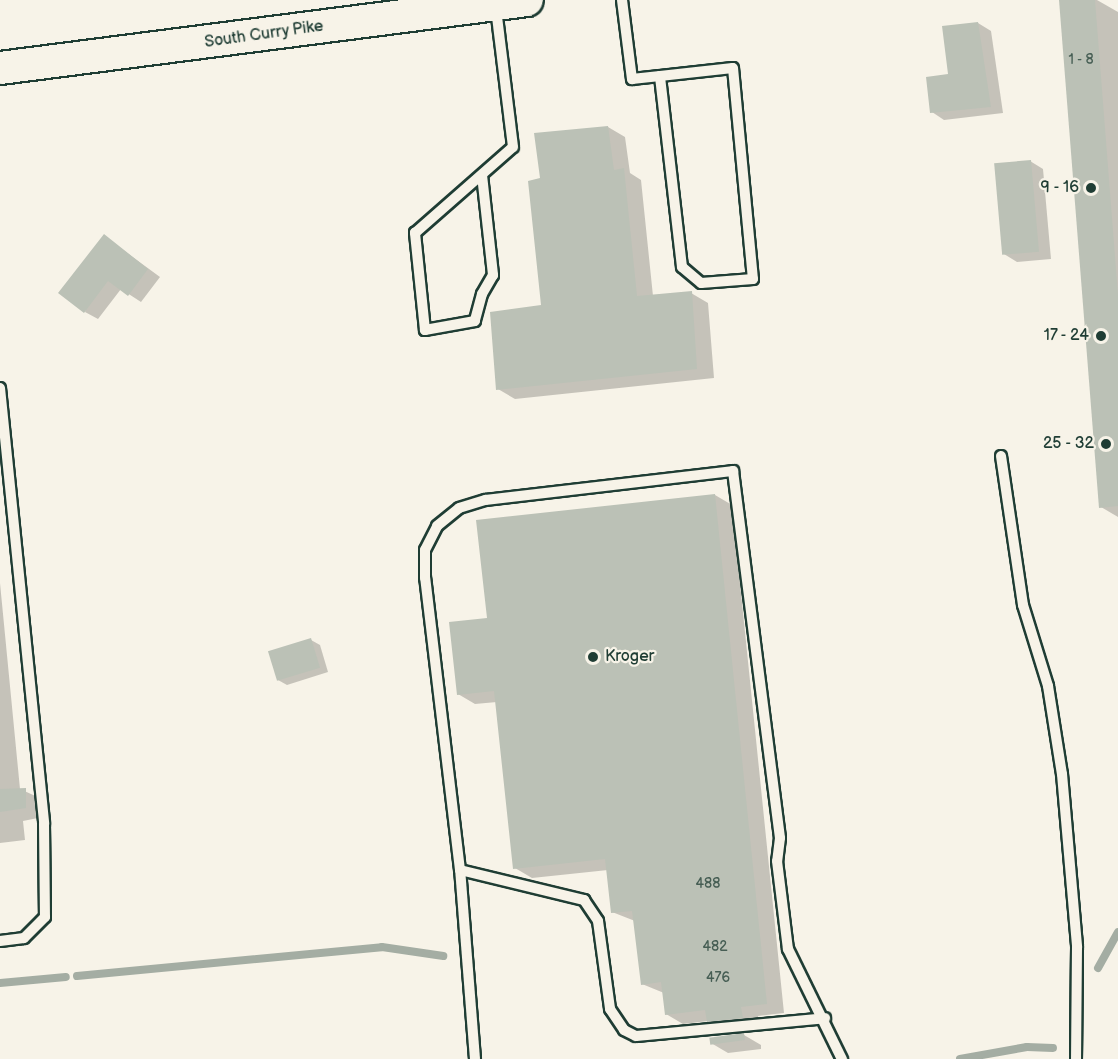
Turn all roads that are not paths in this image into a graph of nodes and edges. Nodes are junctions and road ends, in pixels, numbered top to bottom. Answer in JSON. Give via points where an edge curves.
{"nodes":[{"id":1,"x":527,"y":0,"type":"edge"},
{"id":2,"x":622,"y":0,"type":"edge"},
{"id":3,"x":495,"y":5,"type":"junction"},
{"id":4,"x":0,"y":68,"type":"edge"},
{"id":5,"x":660,"y":76,"type":"junction"},
{"id":6,"x":482,"y":175,"type":"junction"},
{"id":7,"x":0,"y":388,"type":"edge"},
{"id":8,"x":1001,"y":456,"type":"dead end"},
{"id":9,"x":459,"y":870,"type":"junction"},
{"id":10,"x":0,"y":941,"type":"edge"},
{"id":11,"x":825,"y":1018,"type":"junction"},
{"id":12,"x":475,"y":1059,"type":"edge"},
{"id":13,"x":842,"y":1059,"type":"edge"},
{"id":14,"x":1076,"y":1059,"type":"edge"}],
"edges":[{"from":1,"to":3,"type":"main road","name":"South Curry Pike"},
{"from":2,"to":5,"type":"lane","via":[[632,79]]},
{"from":3,"to":4,"type":"main road","name":"South Curry Pike"},
{"from":3,"to":6,"type":"lane","via":[[513,147]]},
{"from":5,"to":5,"type":"lane","via":[[733,68],[753,279],[701,283],[682,267]]},
{"from":6,"to":6,"type":"lane","via":[[415,233],[425,330],[475,321],[492,275]]},
{"from":7,"to":10,"type":"lane","via":[[44,824],[45,917],[24,938]]},
{"from":8,"to":14,"type":"lane","via":[[1023,605],[1048,686],[1062,774],[1077,947]]},
{"from":9,"to":11,"type":"lane","via":[[584,900],[598,921],[610,1009],[624,1030],[636,1036]]},
{"from":9,"to":11,"type":"lane","via":[[425,578],[425,550],[437,526],[459,508],[486,500],[733,471],[778,827],[777,861],[788,949],[800,979]]},
{"from":9,"to":12,"type":"lane"},
{"from":11,"to":13,"type":"lane"}]}
